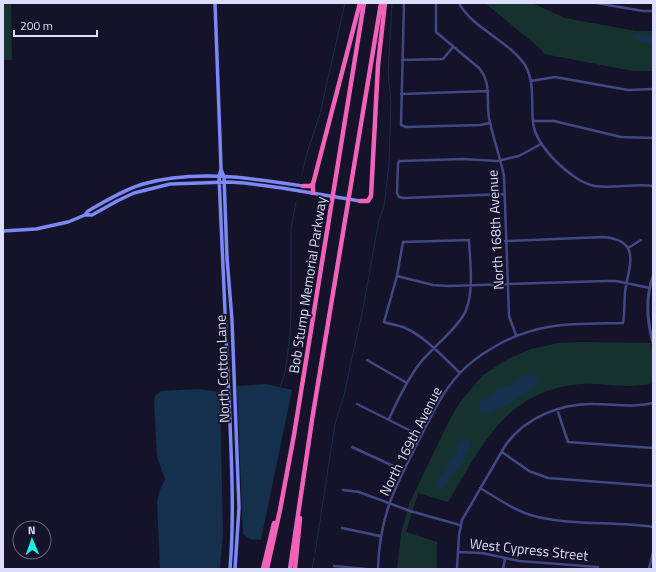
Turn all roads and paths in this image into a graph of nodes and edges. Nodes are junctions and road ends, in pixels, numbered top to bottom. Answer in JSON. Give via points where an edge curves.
{"nodes":[{"id":1,"x":214,"y":3,"type":"edge"},
{"id":2,"x":360,"y":3,"type":"edge"},
{"id":3,"x":364,"y":3,"type":"edge"},
{"id":4,"x":381,"y":3,"type":"edge"},
{"id":5,"x":385,"y":3,"type":"edge"},
{"id":6,"x":404,"y":3,"type":"edge"},
{"id":7,"x":436,"y":3,"type":"edge"},
{"id":8,"x":459,"y":3,"type":"edge"},
{"id":9,"x":596,"y":3,"type":"edge"},
{"id":10,"x":653,"y":11,"type":"edge"},
{"id":11,"x":453,"y":47,"type":"junction"},
{"id":12,"x":402,"y":60,"type":"junction"},
{"id":13,"x":531,"y":81,"type":"junction"},
{"id":14,"x":653,"y":90,"type":"edge"},
{"id":15,"x":488,"y":91,"type":"junction"},
{"id":16,"x":401,"y":94,"type":"junction"},
{"id":17,"x":533,"y":121,"type":"junction"},
{"id":18,"x":490,"y":123,"type":"junction"},
{"id":19,"x":653,"y":138,"type":"edge"},
{"id":20,"x":540,"y":144,"type":"junction"},
{"id":21,"x":501,"y":160,"type":"junction"},
{"id":22,"x":222,"y":169,"type":"junction"},
{"id":23,"x":219,"y":177,"type":"junction"},
{"id":24,"x":224,"y":177,"type":"junction"},
{"id":25,"x":224,"y":182,"type":"junction"},
{"id":26,"x":219,"y":183,"type":"junction"},
{"id":27,"x":313,"y":184,"type":"junction"},
{"id":28,"x":303,"y":186,"type":"joint"},
{"id":29,"x":653,"y":186,"type":"edge"},
{"id":30,"x":313,"y":193,"type":"junction"},
{"id":31,"x":505,"y":194,"type":"junction"},
{"id":32,"x":360,"y":201,"type":"joint"},
{"id":33,"x":85,"y":215,"type":"junction"},
{"id":34,"x":3,"y":231,"type":"edge"},
{"id":35,"x":221,"y":236,"type":"junction"},
{"id":36,"x":641,"y":240,"type":"dead end"},
{"id":37,"x":505,"y":241,"type":"junction"},
{"id":38,"x":628,"y":248,"type":"junction"},
{"id":39,"x":227,"y":254,"type":"junction"},
{"id":40,"x":397,"y":276,"type":"junction"},
{"id":41,"x":653,"y":276,"type":"edge"},
{"id":42,"x":627,"y":283,"type":"junction"},
{"id":43,"x":507,"y":284,"type":"junction"},
{"id":44,"x":470,"y":286,"type":"junction"},
{"id":45,"x":650,"y":288,"type":"junction"},
{"id":46,"x":516,"y":335,"type":"junction"},
{"id":47,"x":652,"y":337,"type":"edge"},
{"id":48,"x":653,"y":343,"type":"edge"},
{"id":49,"x":433,"y":348,"type":"junction"},
{"id":50,"x":367,"y":360,"type":"dead end"},
{"id":51,"x":460,"y":373,"type":"junction"},
{"id":52,"x":407,"y":383,"type":"junction"},
{"id":53,"x":653,"y":403,"type":"edge"},
{"id":54,"x":357,"y":404,"type":"dead end"},
{"id":55,"x":557,"y":409,"type":"junction"},
{"id":56,"x":389,"y":419,"type":"junction"},
{"id":57,"x":422,"y":436,"type":"junction"},
{"id":58,"x":352,"y":448,"type":"dead end"},
{"id":59,"x":653,"y":449,"type":"edge"},
{"id":60,"x":502,"y":452,"type":"junction"},
{"id":61,"x":404,"y":470,"type":"junction"},
{"id":62,"x":653,"y":486,"type":"edge"},
{"id":63,"x":480,"y":488,"type":"junction"},
{"id":64,"x":343,"y":490,"type":"dead end"},
{"id":65,"x":282,"y":495,"type":"junction"},
{"id":66,"x":300,"y":504,"type":"junction"},
{"id":67,"x":389,"y":504,"type":"junction"},
{"id":68,"x":460,"y":525,"type":"junction"},
{"id":69,"x":653,"y":527,"type":"edge"},
{"id":70,"x":342,"y":528,"type":"dead end"},
{"id":71,"x":380,"y":536,"type":"junction"},
{"id":72,"x":458,"y":552,"type":"junction"},
{"id":73,"x":653,"y":553,"type":"edge"},
{"id":74,"x":505,"y":559,"type":"junction"},
{"id":75,"x":334,"y":566,"type":"dead end"},
{"id":76,"x":598,"y":568,"type":"edge"},
{"id":77,"x":230,"y":569,"type":"edge"},
{"id":78,"x":235,"y":569,"type":"edge"},
{"id":79,"x":263,"y":569,"type":"edge"},
{"id":80,"x":267,"y":569,"type":"edge"},
{"id":81,"x":290,"y":569,"type":"edge"},
{"id":82,"x":295,"y":569,"type":"edge"},
{"id":83,"x":366,"y":569,"type":"edge"},
{"id":84,"x":378,"y":569,"type":"edge"},
{"id":85,"x":457,"y":569,"type":"edge"},
{"id":86,"x":503,"y":569,"type":"edge"},
{"id":87,"x":649,"y":569,"type":"edge"}],
"edges":[{"from":1,"to":22,"type":"main road","name":"North Cotton Lane"},
{"from":2,"to":27,"type":"highway"},
{"from":3,"to":65,"type":"highway","name":"Bob Stump Memorial Parkway"},
{"from":4,"to":66,"type":"highway","name":"Bob Stump Memorial Parkway"},
{"from":5,"to":32,"type":"highway","via":[[378,65],[371,196],[368,201]]},
{"from":6,"to":12,"type":"street"},
{"from":7,"to":11,"type":"street","name":"North 168th Avenue","via":[[436,32]]},
{"from":8,"to":13,"type":"street","via":[[466,13],[519,58]]},
{"from":9,"to":10,"type":"street"},
{"from":11,"to":12,"type":"street","via":[[443,59]]},
{"from":11,"to":15,"type":"street","name":"North 168th Avenue","via":[[482,71]]},
{"from":12,"to":16,"type":"street"},
{"from":13,"to":14,"type":"street","via":[[555,77],[628,90]]},
{"from":13,"to":17,"type":"street"},
{"from":15,"to":16,"type":"street"},
{"from":15,"to":18,"type":"street","name":"North 168th Avenue"},
{"from":16,"to":18,"type":"street","via":[[402,126]]},
{"from":17,"to":19,"type":"street","via":[[554,121],[621,137]]},
{"from":17,"to":20,"type":"street"},
{"from":18,"to":21,"type":"street","name":"North 168th Avenue"},
{"from":20,"to":21,"type":"street","via":[[522,155]]},
{"from":20,"to":29,"type":"street","via":[[572,175],[588,184]]},
{"from":21,"to":31,"type":"street","name":"North 168th Avenue"},
{"from":21,"to":31,"type":"street","via":[[399,162],[397,193],[403,198]]},
{"from":22,"to":23,"type":"main road","name":"North Cotton Lane"},
{"from":22,"to":24,"type":"main road","name":"North Cotton Lane"},
{"from":23,"to":24,"type":"main road"},
{"from":23,"to":26,"type":"main road","name":"North Cotton Lane"},
{"from":23,"to":33,"type":"main road","via":[[184,176],[143,184],[123,192]]},
{"from":24,"to":25,"type":"main road","name":"North Cotton Lane"},
{"from":24,"to":28,"type":"main road"},
{"from":25,"to":26,"type":"main road"},
{"from":25,"to":30,"type":"main road"},
{"from":25,"to":39,"type":"main road","name":"North Cotton Lane"},
{"from":26,"to":33,"type":"main road","via":[[170,184],[152,188]]},
{"from":26,"to":35,"type":"main road","name":"North Cotton Lane"},
{"from":27,"to":28,"type":"highway"},
{"from":27,"to":30,"type":"highway"},
{"from":30,"to":32,"type":"main road"},
{"from":31,"to":37,"type":"street","name":"North 168th Avenue"},
{"from":33,"to":34,"type":"main road","via":[[49,227]]},
{"from":35,"to":39,"type":"main road"},
{"from":35,"to":77,"type":"main road","name":"North Cotton Lane","via":[[233,509]]},
{"from":36,"to":38,"type":"street"},
{"from":37,"to":38,"type":"street","via":[[603,237],[614,238]]},
{"from":37,"to":43,"type":"street","name":"North 168th Avenue"},
{"from":38,"to":42,"type":"street","via":[[631,256]]},
{"from":39,"to":78,"type":"main road","name":"North Cotton Lane","via":[[239,508]]},
{"from":40,"to":44,"type":"street","via":[[433,285]]},
{"from":40,"to":44,"type":"street","via":[[403,242],[469,240]]},
{"from":40,"to":49,"type":"street","via":[[384,322],[403,327]]},
{"from":41,"to":45,"type":"street"},
{"from":42,"to":43,"type":"street","via":[[606,281]]},
{"from":42,"to":45,"type":"street"},
{"from":42,"to":46,"type":"street","name":"North 169th Avenue","via":[[624,323],[551,326]]},
{"from":43,"to":44,"type":"street"},
{"from":43,"to":46,"type":"street","name":"North 168th Avenue","via":[[509,316]]},
{"from":44,"to":49,"type":"street","via":[[470,297],[461,320]]},
{"from":45,"to":47,"type":"street","via":[[648,311]]},
{"from":46,"to":51,"type":"street","name":"North 169th Avenue","via":[[484,352]]},
{"from":47,"to":48,"type":"street"},
{"from":49,"to":51,"type":"street"},
{"from":49,"to":52,"type":"street"},
{"from":50,"to":52,"type":"street"},
{"from":51,"to":57,"type":"street","name":"North 169th Avenue","via":[[439,402]]},
{"from":52,"to":56,"type":"street"},
{"from":53,"to":55,"type":"street","via":[[633,406],[581,404]]},
{"from":54,"to":56,"type":"street"},
{"from":55,"to":59,"type":"street","via":[[568,442]]},
{"from":55,"to":60,"type":"street","via":[[527,425],[512,437]]},
{"from":56,"to":57,"type":"street"},
{"from":57,"to":61,"type":"street","name":"North 169th Avenue"},
{"from":58,"to":61,"type":"street"},
{"from":60,"to":62,"type":"street","via":[[529,471],[548,478]]},
{"from":60,"to":63,"type":"street"},
{"from":61,"to":67,"type":"street","name":"North 169th Avenue"},
{"from":63,"to":68,"type":"street"},
{"from":63,"to":69,"type":"street","via":[[519,510],[538,517]]},
{"from":64,"to":67,"type":"street","via":[[359,492]]},
{"from":65,"to":79,"type":"highway"},
{"from":65,"to":80,"type":"highway","name":"Bob Stump Memorial Parkway"},
{"from":66,"to":81,"type":"highway","name":"Bob Stump Memorial Parkway"},
{"from":66,"to":82,"type":"highway"},
{"from":67,"to":68,"type":"street"},
{"from":67,"to":71,"type":"street","name":"North 169th Avenue"},
{"from":68,"to":72,"type":"street"},
{"from":70,"to":71,"type":"street"},
{"from":71,"to":84,"type":"street","name":"North 169th Avenue"},
{"from":72,"to":74,"type":"street","name":"West Cypress Street","via":[[482,553]]},
{"from":72,"to":85,"type":"street"},
{"from":73,"to":87,"type":"street"},
{"from":74,"to":76,"type":"street","name":"West Cypress Street"},
{"from":74,"to":86,"type":"street"},
{"from":75,"to":83,"type":"street"}]}
